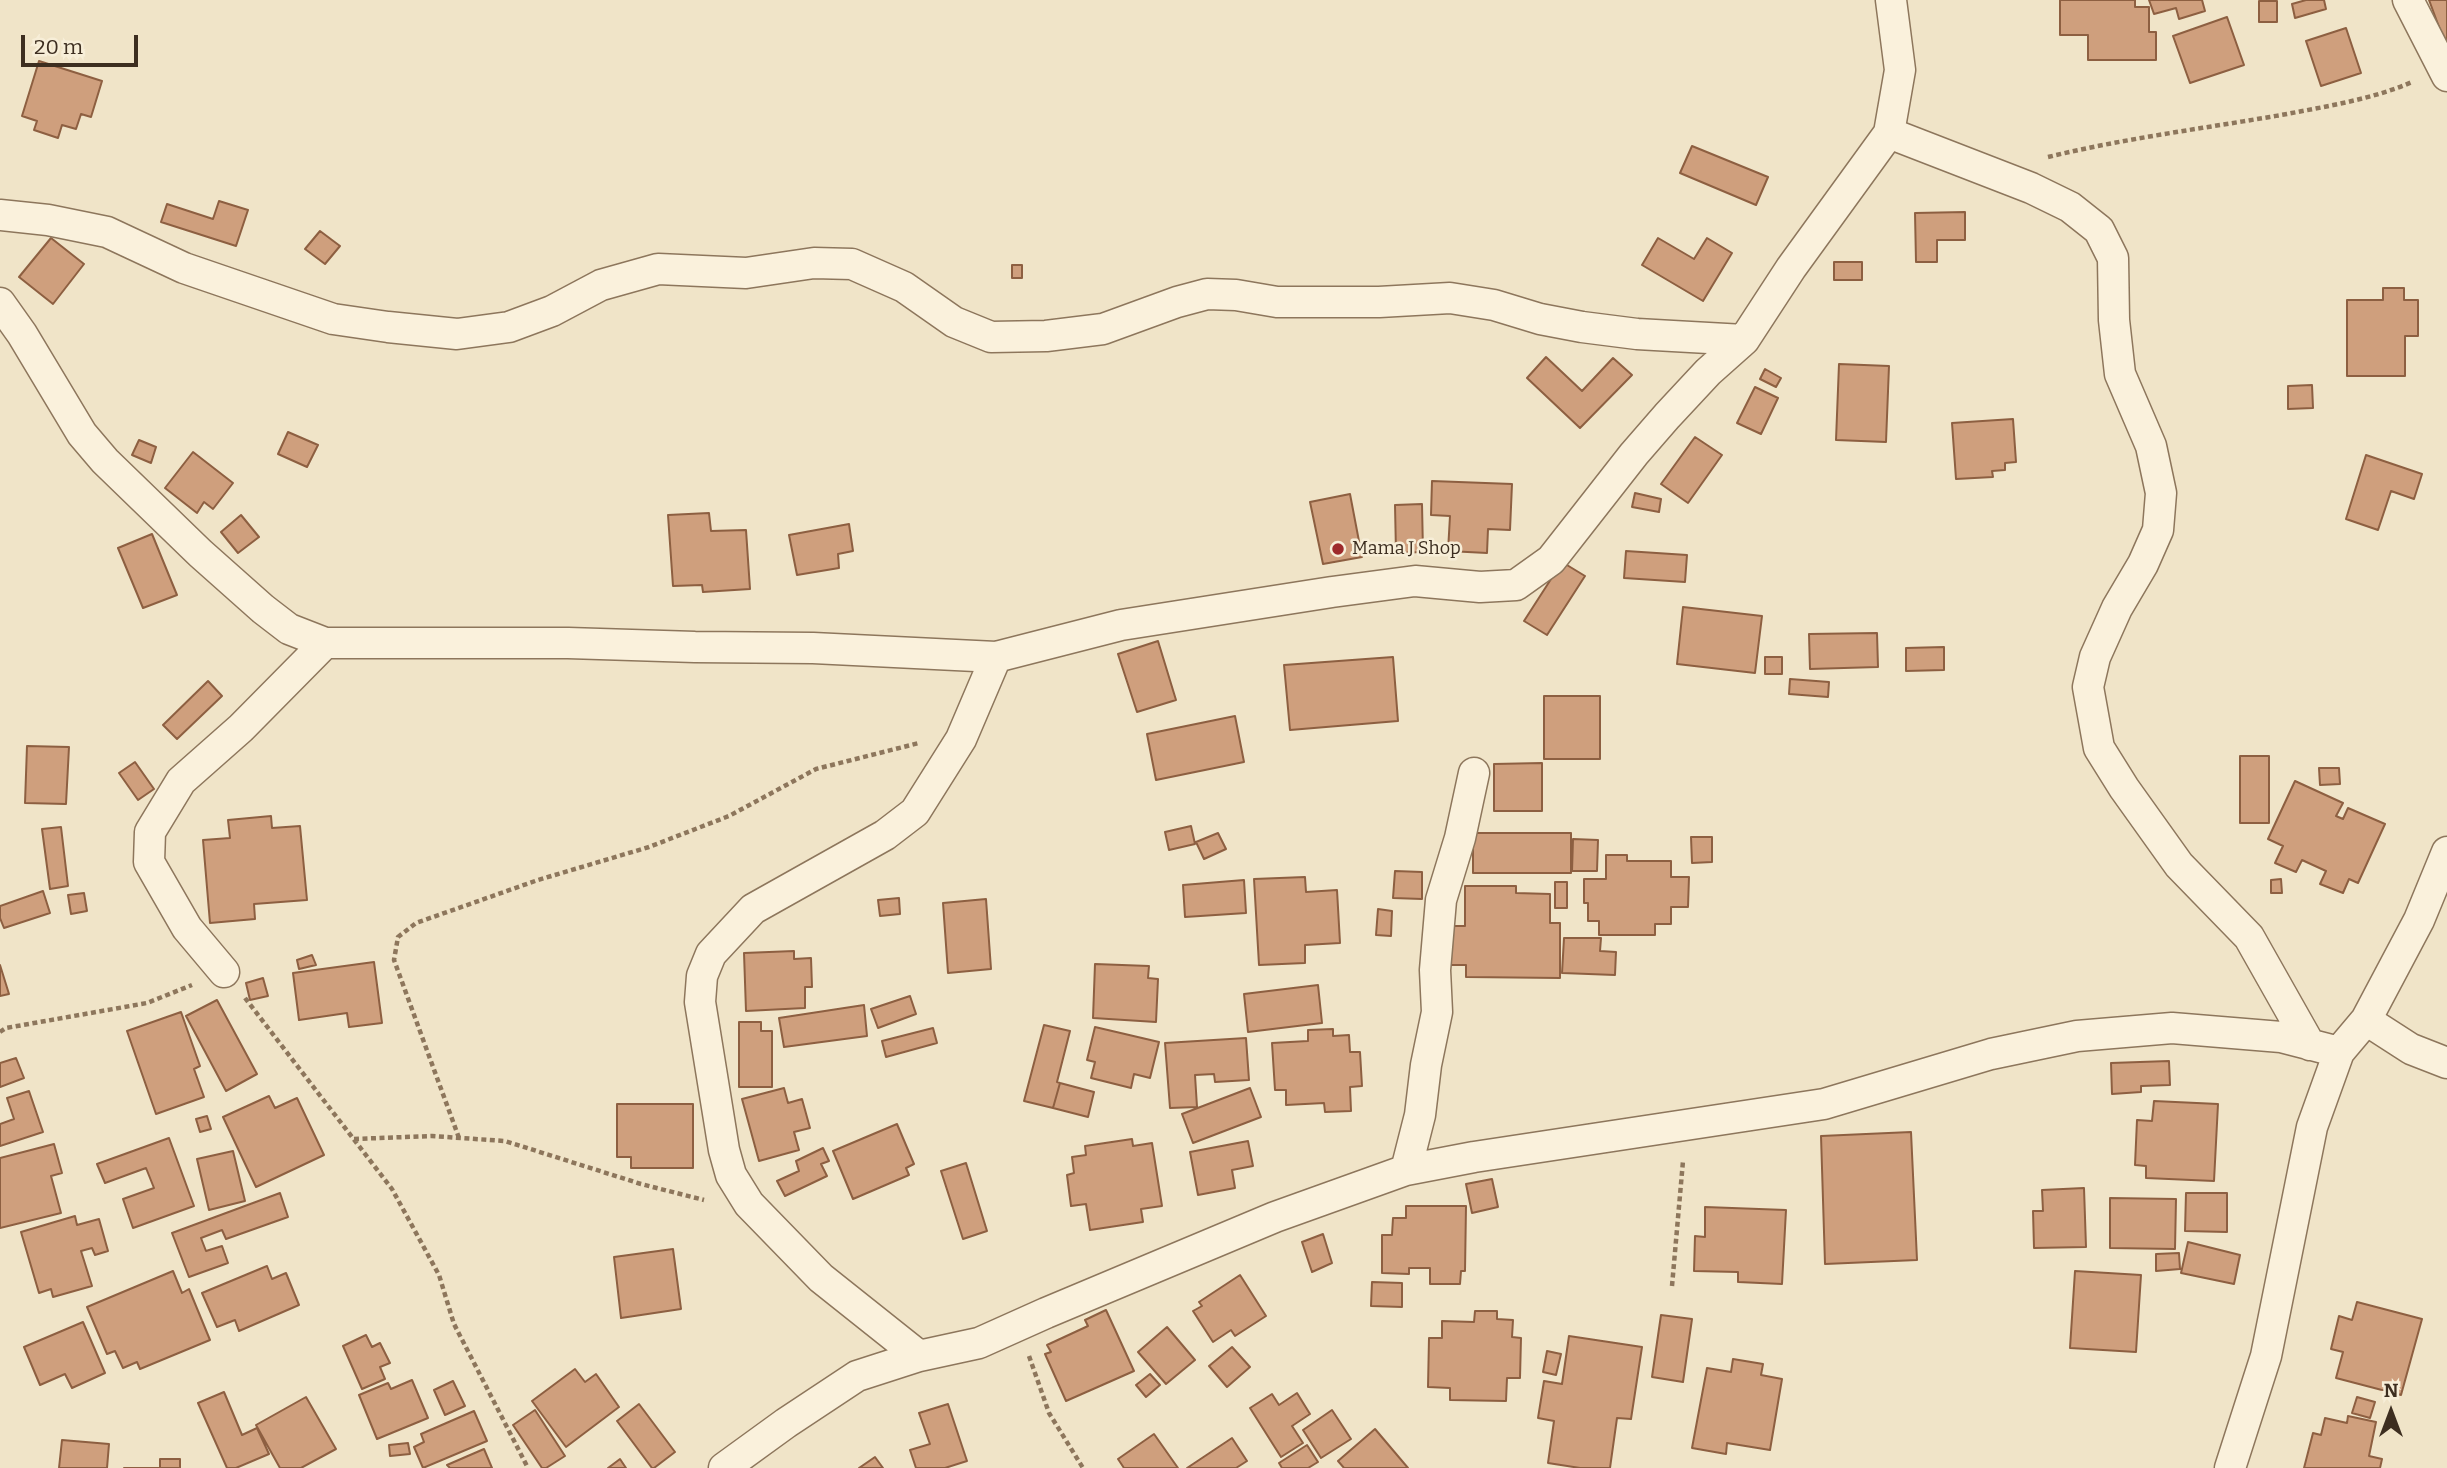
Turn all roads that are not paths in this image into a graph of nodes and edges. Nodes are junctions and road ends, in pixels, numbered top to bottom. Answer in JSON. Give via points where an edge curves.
{"nodes":[{"id":1,"x":1891,"y":0,"type":"edge"},
{"id":2,"x":2408,"y":0,"type":"edge"},
{"id":3,"x":2446,"y":72,"type":"edge"},
{"id":4,"x":1889,"y":134,"type":"junction"},
{"id":5,"x":0,"y":215,"type":"edge"},
{"id":6,"x":0,"y":303,"type":"edge"},
{"id":7,"x":1744,"y":340,"type":"junction"},
{"id":8,"x":325,"y":643,"type":"junction"},
{"id":9,"x":996,"y":657,"type":"junction"},
{"id":10,"x":1474,"y":773,"type":"dead end"},
{"id":11,"x":2447,"y":852,"type":"edge"},
{"id":12,"x":224,"y":972,"type":"road end"},
{"id":13,"x":2366,"y":1020,"type":"junction"},
{"id":14,"x":2310,"y":1045,"type":"junction"},
{"id":15,"x":2339,"y":1052,"type":"junction"},
{"id":16,"x":2447,"y":1063,"type":"edge"},
{"id":17,"x":1406,"y":1170,"type":"junction"},
{"id":18,"x":919,"y":1356,"type":"junction"},
{"id":19,"x":724,"y":1468,"type":"edge"},
{"id":20,"x":2230,"y":1468,"type":"edge"}],
"edges":[{"from":1,"to":4,"type":"street","via":[[1900,70]]},
{"from":2,"to":3,"type":"street"},
{"from":4,"to":7,"type":"street"},
{"from":4,"to":14,"type":"street","via":[[2070,207],[2099,230],[2113,258],[2120,374],[2151,446],[2161,493],[2158,530],[2095,657],[2088,687],[2099,748],[2179,865],[2249,936]]},
{"from":5,"to":7,"type":"street","via":[[107,232],[184,268],[332,319],[457,334],[509,327],[601,285],[658,269],[746,273],[814,263],[852,264],[904,287],[954,321],[991,337],[1103,329],[1208,294],[1277,302],[1450,298],[1582,327]]},
{"from":6,"to":8,"type":"street","via":[[82,434],[105,461],[262,609],[289,629]]},
{"from":7,"to":9,"type":"street","via":[[1667,416],[1551,561],[1516,585],[1415,581],[1346,590],[1121,625]]},
{"from":8,"to":9,"type":"street","via":[[813,648]]},
{"from":8,"to":12,"type":"street","via":[[181,781],[150,832],[149,862],[187,928]]},
{"from":9,"to":18,"type":"street","via":[[961,739],[915,812],[885,835],[753,909],[711,954],[702,976],[700,1002],[732,1175],[749,1204],[821,1278]]},
{"from":10,"to":17,"type":"street","via":[[1441,900],[1437,1012]]},
{"from":11,"to":13,"type":"street","via":[[2419,920]]},
{"from":13,"to":15,"type":"street"},
{"from":13,"to":16,"type":"street","via":[[2411,1049]]},
{"from":14,"to":15,"type":"street"},
{"from":14,"to":17,"type":"street","via":[[2281,1037],[2172,1028],[2077,1036],[1991,1054],[1824,1104]]},
{"from":15,"to":20,"type":"street","via":[[2312,1127],[2266,1356]]},
{"from":17,"to":18,"type":"street","via":[[1275,1217],[979,1343]]},
{"from":18,"to":19,"type":"street","via":[[857,1376]]}]}
